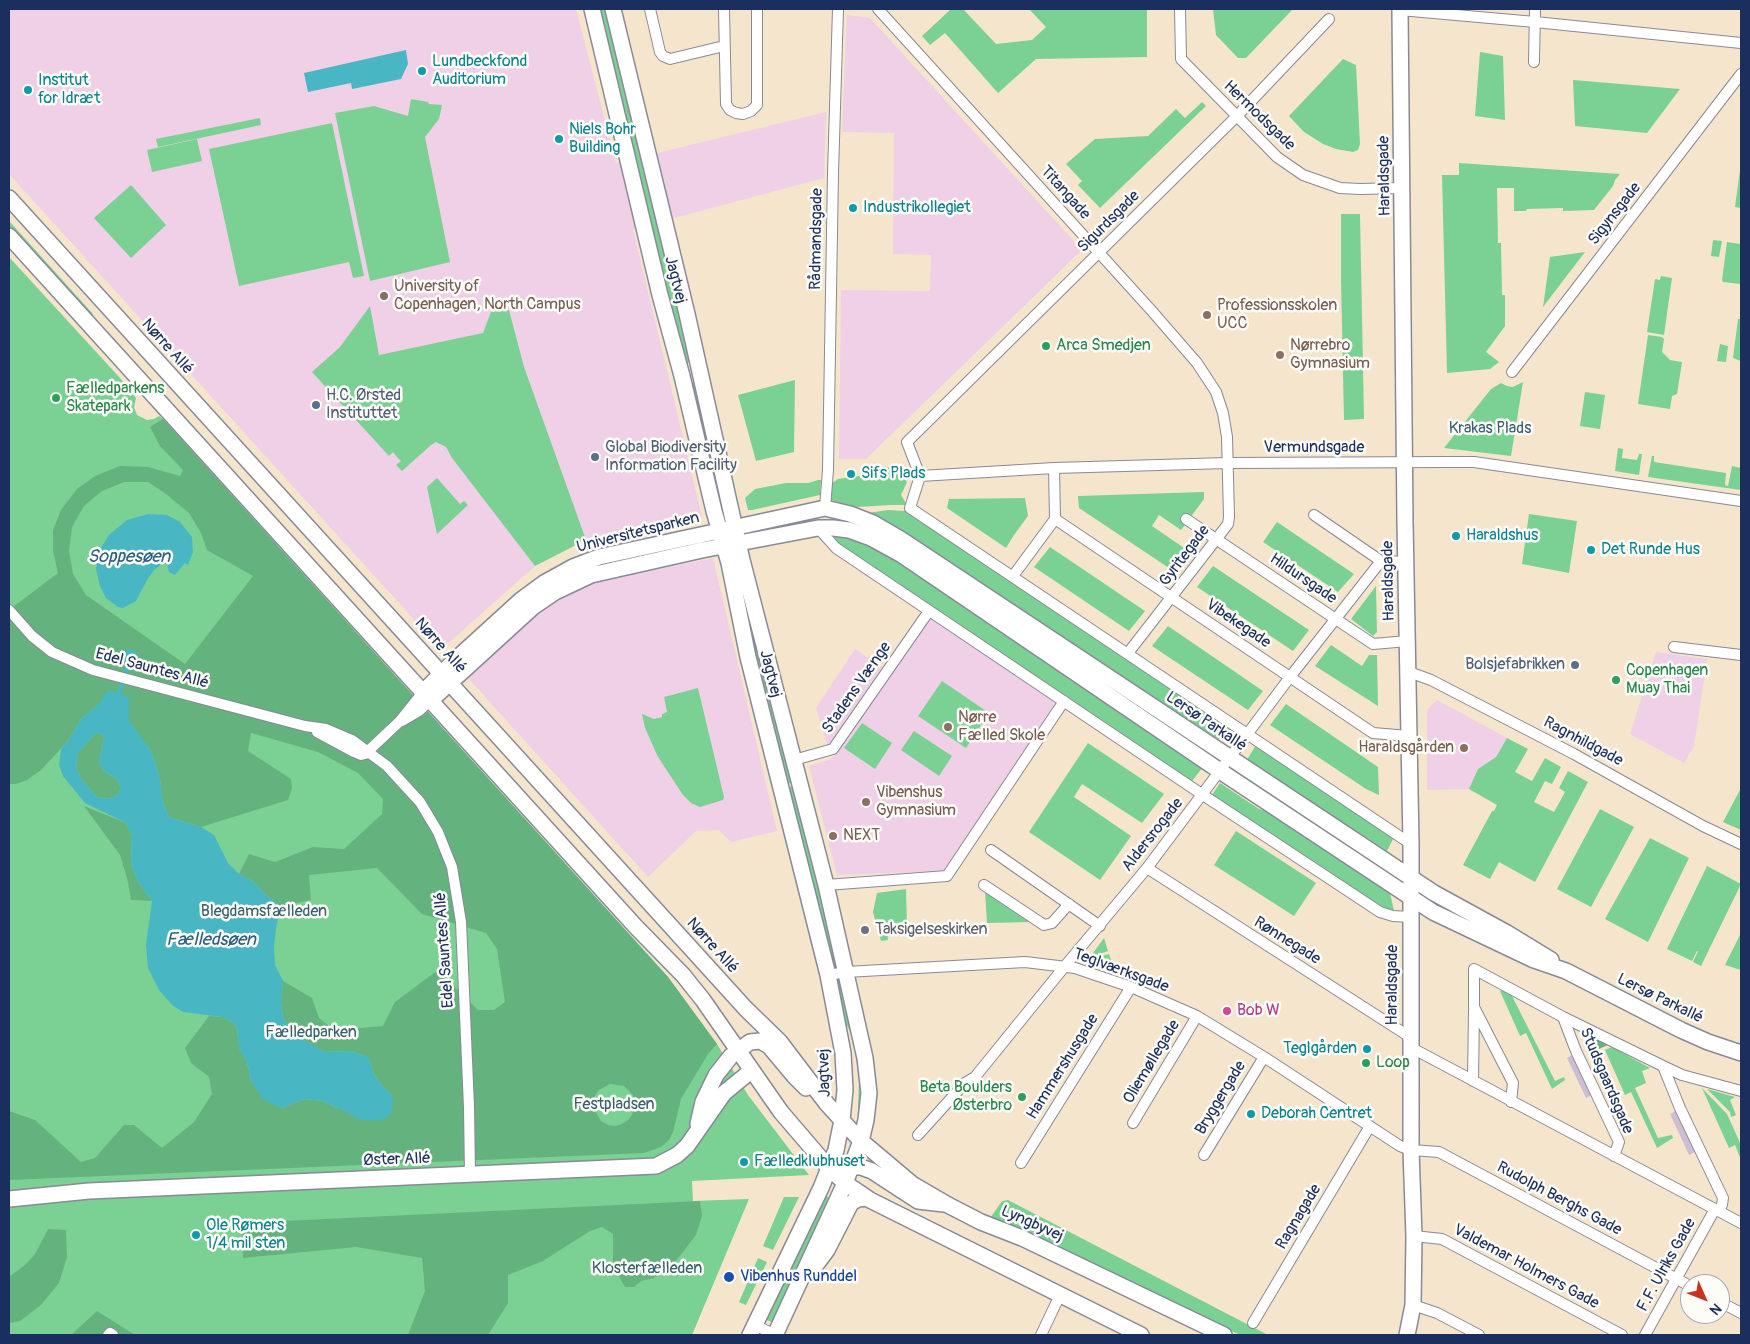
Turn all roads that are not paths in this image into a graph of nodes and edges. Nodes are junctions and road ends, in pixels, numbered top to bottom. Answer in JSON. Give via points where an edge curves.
{"nodes":[{"id":1,"x":592,"y":9,"type":"edge"},
{"id":2,"x":613,"y":9,"type":"edge"},
{"id":3,"x":650,"y":9,"type":"edge"},
{"id":4,"x":724,"y":9,"type":"edge"},
{"id":5,"x":757,"y":9,"type":"edge"},
{"id":6,"x":838,"y":9,"type":"edge"},
{"id":7,"x":878,"y":9,"type":"edge"},
{"id":8,"x":1180,"y":9,"type":"edge"},
{"id":9,"x":1535,"y":9,"type":"edge"},
{"id":10,"x":1400,"y":10,"type":"joint"},
{"id":11,"x":1329,"y":19,"type":"dead end"},
{"id":12,"x":1535,"y":22,"type":"junction"},
{"id":13,"x":1741,"y":43,"type":"edge"},
{"id":14,"x":724,"y":46,"type":"junction"},
{"id":15,"x":1534,"y":62,"type":"dead end"},
{"id":16,"x":1741,"y":74,"type":"edge"},
{"id":17,"x":1236,"y":117,"type":"junction"},
{"id":18,"x":1402,"y":188,"type":"junction"},
{"id":19,"x":9,"y":198,"type":"edge"},
{"id":20,"x":9,"y":236,"type":"edge"},
{"id":21,"x":1100,"y":253,"type":"junction"},
{"id":22,"x":1512,"y":372,"type":"dead end"},
{"id":23,"x":1405,"y":462,"type":"junction"},
{"id":24,"x":1228,"y":463,"type":"junction"},
{"id":25,"x":1054,"y":468,"type":"junction"},
{"id":26,"x":920,"y":476,"type":"junction"},
{"id":27,"x":1741,"y":501,"type":"edge"},
{"id":28,"x":825,"y":508,"type":"junction"},
{"id":29,"x":1314,"y":515,"type":"dead end"},
{"id":30,"x":1055,"y":519,"type":"junction"},
{"id":31,"x":1186,"y":519,"type":"dead end"},
{"id":32,"x":735,"y":527,"type":"junction"},
{"id":33,"x":818,"y":528,"type":"junction"},
{"id":34,"x":719,"y":530,"type":"junction"},
{"id":35,"x":1216,"y":539,"type":"junction"},
{"id":36,"x":731,"y":544,"type":"junction"},
{"id":37,"x":1381,"y":561,"type":"junction"},
{"id":38,"x":1407,"y":562,"type":"junction"},
{"id":39,"x":1013,"y":576,"type":"junction"},
{"id":40,"x":1172,"y":597,"type":"junction"},
{"id":41,"x":9,"y":610,"type":"edge"},
{"id":42,"x":929,"y":611,"type":"junction"},
{"id":43,"x":1336,"y":619,"type":"junction"},
{"id":44,"x":1408,"y":642,"type":"junction"},
{"id":45,"x":1674,"y":647,"type":"dead end"},
{"id":46,"x":1128,"y":653,"type":"junction"},
{"id":47,"x":1741,"y":655,"type":"edge"},
{"id":48,"x":1408,"y":672,"type":"junction"},
{"id":49,"x":445,"y":678,"type":"junction"},
{"id":50,"x":1290,"y":678,"type":"junction"},
{"id":51,"x":427,"y":696,"type":"junction"},
{"id":52,"x":1064,"y":701,"type":"junction"},
{"id":53,"x":1247,"y":734,"type":"junction"},
{"id":54,"x":1410,"y":736,"type":"junction"},
{"id":55,"x":370,"y":752,"type":"junction"},
{"id":56,"x":1229,"y":758,"type":"junction"},
{"id":57,"x":794,"y":760,"type":"junction"},
{"id":58,"x":1220,"y":771,"type":"junction"},
{"id":59,"x":1203,"y":795,"type":"junction"},
{"id":60,"x":1411,"y":844,"type":"junction"},
{"id":61,"x":1741,"y":844,"type":"edge"},
{"id":62,"x":991,"y":850,"type":"dead end"},
{"id":63,"x":1148,"y":868,"type":"junction"},
{"id":64,"x":1411,"y":878,"type":"junction"},
{"id":65,"x":826,"y":885,"type":"junction"},
{"id":66,"x":984,"y":885,"type":"dead end"},
{"id":67,"x":1411,"y":897,"type":"junction"},
{"id":68,"x":1069,"y":904,"type":"junction"},
{"id":69,"x":1411,"y":917,"type":"junction"},
{"id":70,"x":1100,"y":926,"type":"junction"},
{"id":71,"x":1065,"y":966,"type":"junction"},
{"id":72,"x":1566,"y":971,"type":"junction"},
{"id":73,"x":846,"y":972,"type":"junction"},
{"id":74,"x":828,"y":975,"type":"junction"},
{"id":75,"x":1131,"y":987,"type":"junction"},
{"id":76,"x":1474,"y":1007,"type":"junction"},
{"id":77,"x":1197,"y":1016,"type":"junction"},
{"id":78,"x":1563,"y":1017,"type":"junction"},
{"id":79,"x":763,"y":1025,"type":"junction"},
{"id":80,"x":760,"y":1042,"type":"junction"},
{"id":81,"x":1410,"y":1042,"type":"junction"},
{"id":82,"x":1741,"y":1053,"type":"edge"},
{"id":83,"x":1264,"y":1057,"type":"junction"},
{"id":84,"x":744,"y":1061,"type":"junction"},
{"id":85,"x":1663,"y":1066,"type":"junction"},
{"id":86,"x":1473,"y":1081,"type":"junction"},
{"id":87,"x":1741,"y":1091,"type":"edge"},
{"id":88,"x":1511,"y":1102,"type":"junction"},
{"id":89,"x":828,"y":1104,"type":"junction"},
{"id":90,"x":842,"y":1120,"type":"junction"},
{"id":91,"x":1133,"y":1124,"type":"dead end"},
{"id":92,"x":1370,"y":1126,"type":"junction"},
{"id":93,"x":696,"y":1135,"type":"junction"},
{"id":94,"x":918,"y":1135,"type":"dead end"},
{"id":95,"x":861,"y":1141,"type":"junction"},
{"id":96,"x":1411,"y":1150,"type":"junction"},
{"id":97,"x":1204,"y":1156,"type":"dead end"},
{"id":98,"x":1614,"y":1156,"type":"junction"},
{"id":99,"x":1021,"y":1163,"type":"dead end"},
{"id":100,"x":852,"y":1167,"type":"junction"},
{"id":101,"x":829,"y":1168,"type":"junction"},
{"id":102,"x":470,"y":1175,"type":"junction"},
{"id":103,"x":845,"y":1183,"type":"junction"},
{"id":104,"x":9,"y":1190,"type":"edge"},
{"id":105,"x":89,"y":1191,"type":"junction"},
{"id":106,"x":866,"y":1198,"type":"junction"},
{"id":107,"x":9,"y":1199,"type":"edge"},
{"id":108,"x":948,"y":1204,"type":"junction"},
{"id":109,"x":1717,"y":1210,"type":"junction"},
{"id":110,"x":1741,"y":1223,"type":"edge"},
{"id":111,"x":1414,"y":1236,"type":"junction"},
{"id":112,"x":1676,"y":1278,"type":"junction"},
{"id":113,"x":1680,"y":1280,"type":"edge"},
{"id":114,"x":795,"y":1291,"type":"junction"},
{"id":115,"x":1058,"y":1300,"type":"junction"},
{"id":116,"x":1413,"y":1306,"type":"junction"},
{"id":117,"x":1253,"y":1324,"type":"dead end"},
{"id":118,"x":752,"y":1330,"type":"edge"},
{"id":119,"x":108,"y":1335,"type":"edge"},
{"id":120,"x":113,"y":1335,"type":"edge"},
{"id":121,"x":775,"y":1335,"type":"edge"},
{"id":122,"x":1040,"y":1335,"type":"edge"},
{"id":123,"x":1141,"y":1335,"type":"edge"},
{"id":124,"x":1224,"y":1335,"type":"edge"},
{"id":125,"x":1407,"y":1335,"type":"edge"},
{"id":126,"x":1479,"y":1335,"type":"edge"},
{"id":127,"x":1622,"y":1335,"type":"edge"},
{"id":128,"x":1645,"y":1335,"type":"edge"}],
"edges":[{"from":1,"to":34,"type":"street","name":"Jagtvej"},
{"from":2,"to":32,"type":"street","name":"Jagtvej"},
{"from":3,"to":14,"type":"street","via":[[663,56],[670,59]]},
{"from":4,"to":14,"type":"street"},
{"from":5,"to":14,"type":"street","via":[[757,105],[743,114],[730,110],[726,104]]},
{"from":6,"to":28,"type":"street","name":"Rådmandsgade"},
{"from":7,"to":21,"type":"street","name":"Titangade"},
{"from":8,"to":17,"type":"street","name":"Hermodsgade","via":[[1182,59]]},
{"from":9,"to":12,"type":"street"},
{"from":10,"to":12,"type":"street"},
{"from":10,"to":18,"type":"street","name":"Haraldsgade"},
{"from":11,"to":17,"type":"street","name":"Sigurdsgade"},
{"from":12,"to":13,"type":"street"},
{"from":12,"to":15,"type":"street"},
{"from":16,"to":22,"type":"street","name":"Sigynsgade"},
{"from":17,"to":18,"type":"street","name":"Hermodsgade","via":[[1277,157],[1303,175],[1340,188]]},
{"from":17,"to":21,"type":"street","name":"Sigurdsgade"},
{"from":18,"to":23,"type":"street","name":"Haraldsgade"},
{"from":19,"to":49,"type":"street","name":"Nørre Allé"},
{"from":20,"to":51,"type":"street"},
{"from":21,"to":24,"type":"street","name":"Titangade","via":[[1209,379],[1222,413]]},
{"from":21,"to":26,"type":"street","name":"Sigurdsgade","via":[[907,442]]},
{"from":23,"to":24,"type":"street","name":"Vermundsgade"},
{"from":23,"to":27,"type":"street","name":"Vermundsgade","via":[[1474,462]]},
{"from":23,"to":38,"type":"street","name":"Haraldsgade"},
{"from":24,"to":25,"type":"street","name":"Vermundsgade"},
{"from":24,"to":35,"type":"street","name":"Gyritegade","via":[[1228,524]]},
{"from":25,"to":26,"type":"street","name":"Vermundsgade"},
{"from":25,"to":30,"type":"street"},
{"from":26,"to":39,"type":"street","name":"Lersø Parkallé","via":[[910,508]]},
{"from":28,"to":32,"type":"street","name":"Lersø Parkallé"},
{"from":28,"to":56,"type":"street","name":"Lersø Parkallé","via":[[873,523],[902,540]]},
{"from":29,"to":37,"type":"street"},
{"from":30,"to":39,"type":"street"},
{"from":30,"to":40,"type":"street","name":"Vibekegade"},
{"from":31,"to":35,"type":"street","name":"Hildursgade"},
{"from":32,"to":34,"type":"street","name":"Universitetsparken"},
{"from":32,"to":36,"type":"street","name":"Jagtvej"},
{"from":33,"to":36,"type":"street","name":"Lersø Parkallé"},
{"from":33,"to":42,"type":"street","via":[[836,548]]},
{"from":33,"to":58,"type":"street","name":"Lersø Parkallé","via":[[848,530],[902,555]]},
{"from":34,"to":36,"type":"street","name":"Jagtvej"},
{"from":34,"to":49,"type":"street","name":"Universitetsparken","via":[[599,557],[573,567],[521,600]]},
{"from":35,"to":40,"type":"street","name":"Gyritegade"},
{"from":35,"to":43,"type":"street","name":"Hildursgade"},
{"from":36,"to":49,"type":"street","name":"Universitetsparken","via":[[605,570],[574,582],[533,607]]},
{"from":36,"to":57,"type":"street","name":"Jagtvej"},
{"from":36,"to":74,"type":"street","name":"Jagtvej","via":[[729,563],[748,658]]},
{"from":37,"to":38,"type":"street"},
{"from":37,"to":43,"type":"street","name":"Aldersrogade"},
{"from":38,"to":44,"type":"street","name":"Haraldsgade"},
{"from":39,"to":46,"type":"street","name":"Lersø Parkallé"},
{"from":40,"to":46,"type":"street","name":"Gyritegade"},
{"from":40,"to":50,"type":"street","name":"Vibekegade"},
{"from":41,"to":55,"type":"street","name":"Edel Sauntes Allé","via":[[32,636],[52,652],[72,662],[304,726],[326,729]]},
{"from":42,"to":52,"type":"street"},
{"from":42,"to":57,"type":"street","name":"Stadens Vænge","via":[[833,750]]},
{"from":43,"to":44,"type":"street","name":"Hildursgade","via":[[1373,644]]},
{"from":43,"to":50,"type":"street","name":"Aldersrogade"},
{"from":44,"to":48,"type":"street","name":"Haraldsgade"},
{"from":45,"to":47,"type":"street"},
{"from":46,"to":53,"type":"street","name":"Lersø Parkallé"},
{"from":48,"to":54,"type":"street","name":"Haraldsgade"},
{"from":48,"to":61,"type":"street","name":"Ragnhildgade","via":[[1431,680],[1557,745]]},
{"from":49,"to":51,"type":"street","name":"Universitetsparken"},
{"from":49,"to":79,"type":"street","name":"Nørre Allé"},
{"from":50,"to":53,"type":"street","name":"Aldersrogade"},
{"from":50,"to":54,"type":"street","name":"Vibekegade","via":[[1373,733]]},
{"from":51,"to":55,"type":"street","name":"Universitetsparken","via":[[419,711],[399,722]]},
{"from":51,"to":84,"type":"street","via":[[683,975]]},
{"from":52,"to":59,"type":"street"},
{"from":52,"to":65,"type":"street","via":[[947,876]]},
{"from":53,"to":56,"type":"street","name":"Aldersrogade"},
{"from":53,"to":60,"type":"street","name":"Lersø Parkallé"},
{"from":54,"to":60,"type":"street","name":"Haraldsgade"},
{"from":55,"to":102,"type":"street","name":"Edel Sauntes Allé","via":[[420,802],[438,832],[452,867],[461,922]]},
{"from":56,"to":58,"type":"street","name":"Aldersrogade"},
{"from":56,"to":64,"type":"street","name":"Lersø Parkallé"},
{"from":57,"to":65,"type":"street","name":"Jagtvej"},
{"from":58,"to":59,"type":"street","name":"Aldersrogade"},
{"from":58,"to":67,"type":"street","name":"Lersø Parkallé"},
{"from":59,"to":63,"type":"street","name":"Aldersrogade"},
{"from":59,"to":69,"type":"street","via":[[1380,912]]},
{"from":60,"to":64,"type":"street","name":"Haraldsgade"},
{"from":62,"to":68,"type":"street"},
{"from":63,"to":70,"type":"street","name":"Aldersrogade"},
{"from":63,"to":81,"type":"street","name":"Rønnegade"},
{"from":64,"to":67,"type":"street","name":"Haraldsgade"},
{"from":64,"to":72,"type":"street","name":"Lersø Parkallé","via":[[1540,952]]},
{"from":65,"to":73,"type":"street","name":"Jagtvej"},
{"from":66,"to":68,"type":"street","via":[[1044,925],[1052,923]]},
{"from":67,"to":69,"type":"street","name":"Haraldsgade"},
{"from":67,"to":72,"type":"street","name":"Lersø Parkallé","via":[[1472,931]]},
{"from":68,"to":70,"type":"street"},
{"from":69,"to":81,"type":"street","name":"Haraldsgade"},
{"from":70,"to":71,"type":"street","name":"Aldersrogade"},
{"from":71,"to":73,"type":"street","name":"Teglværksgade","via":[[1025,962]]},
{"from":71,"to":75,"type":"street","name":"Teglværksgade"},
{"from":71,"to":94,"type":"street","name":"Aldersrogade","via":[[976,1077],[964,1082]]},
{"from":72,"to":82,"type":"street","name":"Lersø Parkallé","via":[[1681,1030]]},
{"from":73,"to":74,"type":"street","name":"Teglværksgade"},
{"from":73,"to":95,"type":"street","name":"Jagtvej","via":[[865,1058],[869,1093]]},
{"from":74,"to":90,"type":"street","name":"Jagtvej","via":[[843,1053],[845,1090]]},
{"from":75,"to":77,"type":"street","name":"Teglværksgade"},
{"from":75,"to":99,"type":"street","name":"Hammershusgade"},
{"from":76,"to":78,"type":"street","name":"Studsgaardsgade","via":[[1474,969]]},
{"from":76,"to":86,"type":"street","name":"Studsgaardsgade"},
{"from":76,"to":88,"type":"street","name":"Studsgaardsgade","via":[[1513,1083]]},
{"from":77,"to":83,"type":"street","name":"Teglværksgade"},
{"from":77,"to":91,"type":"street","name":"Oliemøllegade"},
{"from":78,"to":85,"type":"street","name":"Studsgaardsgade"},
{"from":78,"to":98,"type":"street","name":"Studsgaardsgade","via":[[1619,1142]]},
{"from":79,"to":80,"type":"street"},
{"from":79,"to":89,"type":"street","name":"Nørre Allé","via":[[790,1053]]},
{"from":80,"to":84,"type":"street","via":[[750,1042]]},
{"from":80,"to":89,"type":"street","via":[[769,1046],[801,1083]]},
{"from":81,"to":86,"type":"street","name":"Studsgaardsgade"},
{"from":81,"to":96,"type":"street","name":"Haraldsgade"},
{"from":83,"to":92,"type":"street","name":"Teglværksgade"},
{"from":83,"to":97,"type":"street","name":"Bryggergade"},
{"from":84,"to":93,"type":"street","name":"Øster Allé"},
{"from":84,"to":93,"type":"street","via":[[725,1062],[703,1102]]},
{"from":84,"to":101,"type":"street","via":[[781,1112]]},
{"from":85,"to":87,"type":"street","name":"Studsgaardsgade","via":[[1682,1075]]},
{"from":85,"to":109,"type":"street","via":[[1723,1198]]},
{"from":86,"to":88,"type":"street","name":"Studsgaardsgade"},
{"from":88,"to":98,"type":"street","name":"Studsgaardsgade"},
{"from":89,"to":90,"type":"street","name":"Nørre Allé"},
{"from":90,"to":95,"type":"street","name":"Lyngbyvej"},
{"from":90,"to":101,"type":"street","name":"Jagtvej"},
{"from":92,"to":96,"type":"street"},
{"from":92,"to":117,"type":"street","name":"Ragnagade"},
{"from":93,"to":102,"type":"street","name":"Øster Allé","via":[[677,1155],[656,1166]]},
{"from":95,"to":100,"type":"street","name":"Jagtvej"},
{"from":95,"to":108,"type":"street","name":"Lyngbyvej","via":[[912,1184]]},
{"from":96,"to":111,"type":"street","name":"Haraldsgade"},
{"from":96,"to":112,"type":"street","name":"Rudolph Berghs Gade","via":[[1439,1152]]},
{"from":98,"to":109,"type":"street","name":"Studsgaardsgade"},
{"from":100,"to":101,"type":"street"},
{"from":100,"to":103,"type":"street","name":"Jagtvej"},
{"from":100,"to":108,"type":"street","via":[[872,1170],[918,1201]]},
{"from":101,"to":103,"type":"street"},
{"from":101,"to":118,"type":"street","name":"Jagtvej"},
{"from":102,"to":105,"type":"street","name":"Øster Allé"},
{"from":103,"to":106,"type":"street"},
{"from":103,"to":114,"type":"street","name":"Jagtvej"},
{"from":104,"to":105,"type":"street","name":"Øster Allé"},
{"from":105,"to":107,"type":"street","name":"Øster Allé"},
{"from":106,"to":114,"type":"street","via":[[852,1204],[827,1250]]},
{"from":106,"to":115,"type":"street"},
{"from":108,"to":124,"type":"street","name":"Lyngbyvej"},
{"from":109,"to":110,"type":"street","name":"Studsgaardsgade"},
{"from":109,"to":112,"type":"street","name":"F.F. Ulriks Gade"},
{"from":111,"to":116,"type":"street","name":"Haraldsgade"},
{"from":111,"to":127,"type":"street","name":"Valdemar Holmers Gade","via":[[1442,1239]]},
{"from":112,"to":113,"type":"street","name":"Rudolph Berghs Gade"},
{"from":112,"to":128,"type":"street","name":"F.F. Ulriks Gade"},
{"from":114,"to":121,"type":"street","name":"Jagtvej"},
{"from":115,"to":122,"type":"street"},
{"from":115,"to":123,"type":"street"},
{"from":116,"to":125,"type":"street","name":"Haraldsgade"},
{"from":116,"to":126,"type":"street","via":[[1437,1313]]},
{"from":118,"to":121,"type":"street"},
{"from":119,"to":120,"type":"street"}]}
